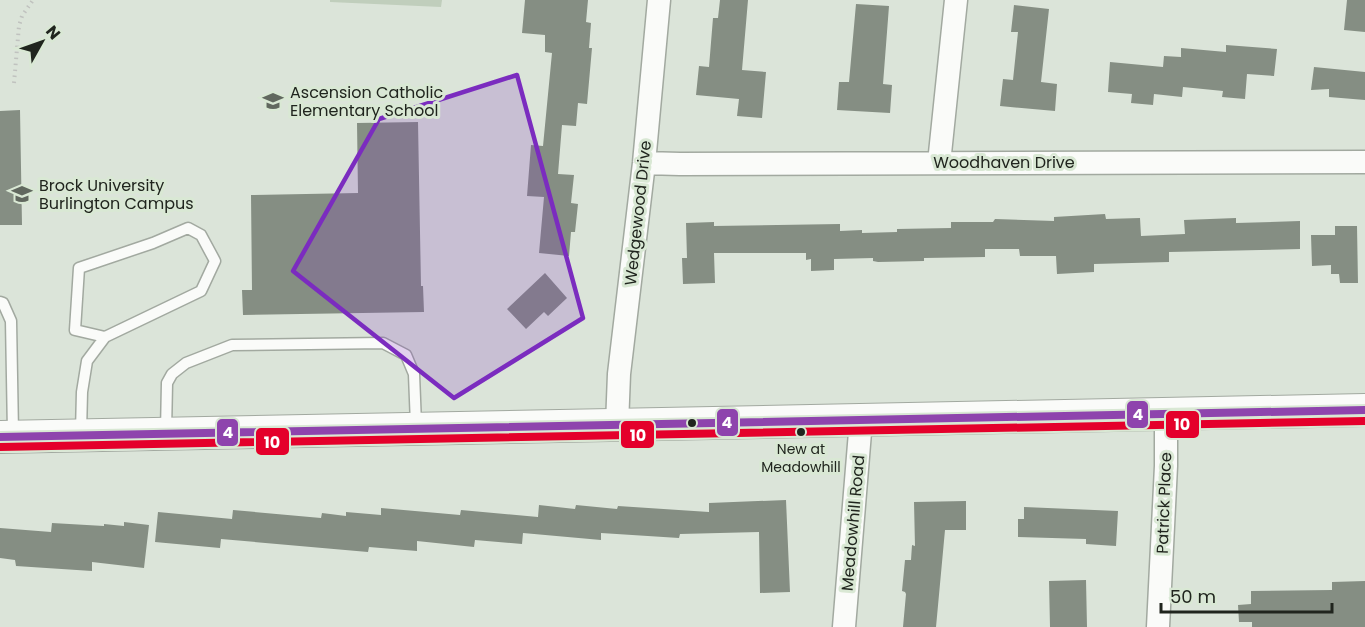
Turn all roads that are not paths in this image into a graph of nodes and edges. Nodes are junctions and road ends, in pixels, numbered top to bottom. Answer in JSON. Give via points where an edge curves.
{"nodes":[{"id":1,"x":659,"y":0,"type":"edge"},
{"id":2,"x":956,"y":0,"type":"edge"},
{"id":3,"x":939,"y":162,"type":"junction"},
{"id":4,"x":1365,"y":162,"type":"edge"},
{"id":5,"x":644,"y":163,"type":"junction"},
{"id":6,"x":0,"y":302,"type":"edge"},
{"id":7,"x":105,"y":337,"type":"junction"},
{"id":8,"x":1365,"y":410,"type":"edge"},
{"id":9,"x":1166,"y":415,"type":"junction"},
{"id":10,"x":861,"y":420,"type":"junction"},
{"id":11,"x":617,"y":425,"type":"junction"},
{"id":12,"x":416,"y":428,"type":"junction"},
{"id":13,"x":166,"y":434,"type":"junction"},
{"id":14,"x":81,"y":435,"type":"junction"},
{"id":15,"x":7,"y":437,"type":"edge"},
{"id":16,"x":844,"y":627,"type":"edge"},
{"id":17,"x":1158,"y":627,"type":"edge"}],
"edges":[{"from":1,"to":5,"type":"street","name":"Wedgewood Drive"},
{"from":2,"to":3,"type":"street"},
{"from":3,"to":4,"type":"street","name":"Woodhaven Drive"},
{"from":3,"to":5,"type":"street","name":"Woodhaven Drive"},
{"from":5,"to":11,"type":"street","name":"Wedgewood Drive","via":[[619,374]]},
{"from":6,"to":15,"type":"lane","via":[[11,321]]},
{"from":7,"to":7,"type":"lane","via":[[201,291],[215,261],[201,235],[188,228],[79,268],[75,330]]},
{"from":7,"to":14,"type":"lane","via":[[87,361]]},
{"from":8,"to":9,"type":"main road"},
{"from":9,"to":10,"type":"main road"},
{"from":9,"to":17,"type":"street","name":"Patrick Place"},
{"from":10,"to":11,"type":"main road"},
{"from":10,"to":16,"type":"street","name":"Meadowhill Road"},
{"from":11,"to":12,"type":"main road"},
{"from":12,"to":13,"type":"main road"},
{"from":12,"to":13,"type":"lane","via":[[414,374],[406,355],[383,343],[232,345],[186,363],[172,374],[167,383]]},
{"from":13,"to":14,"type":"main road"},
{"from":14,"to":15,"type":"main road"}]}
